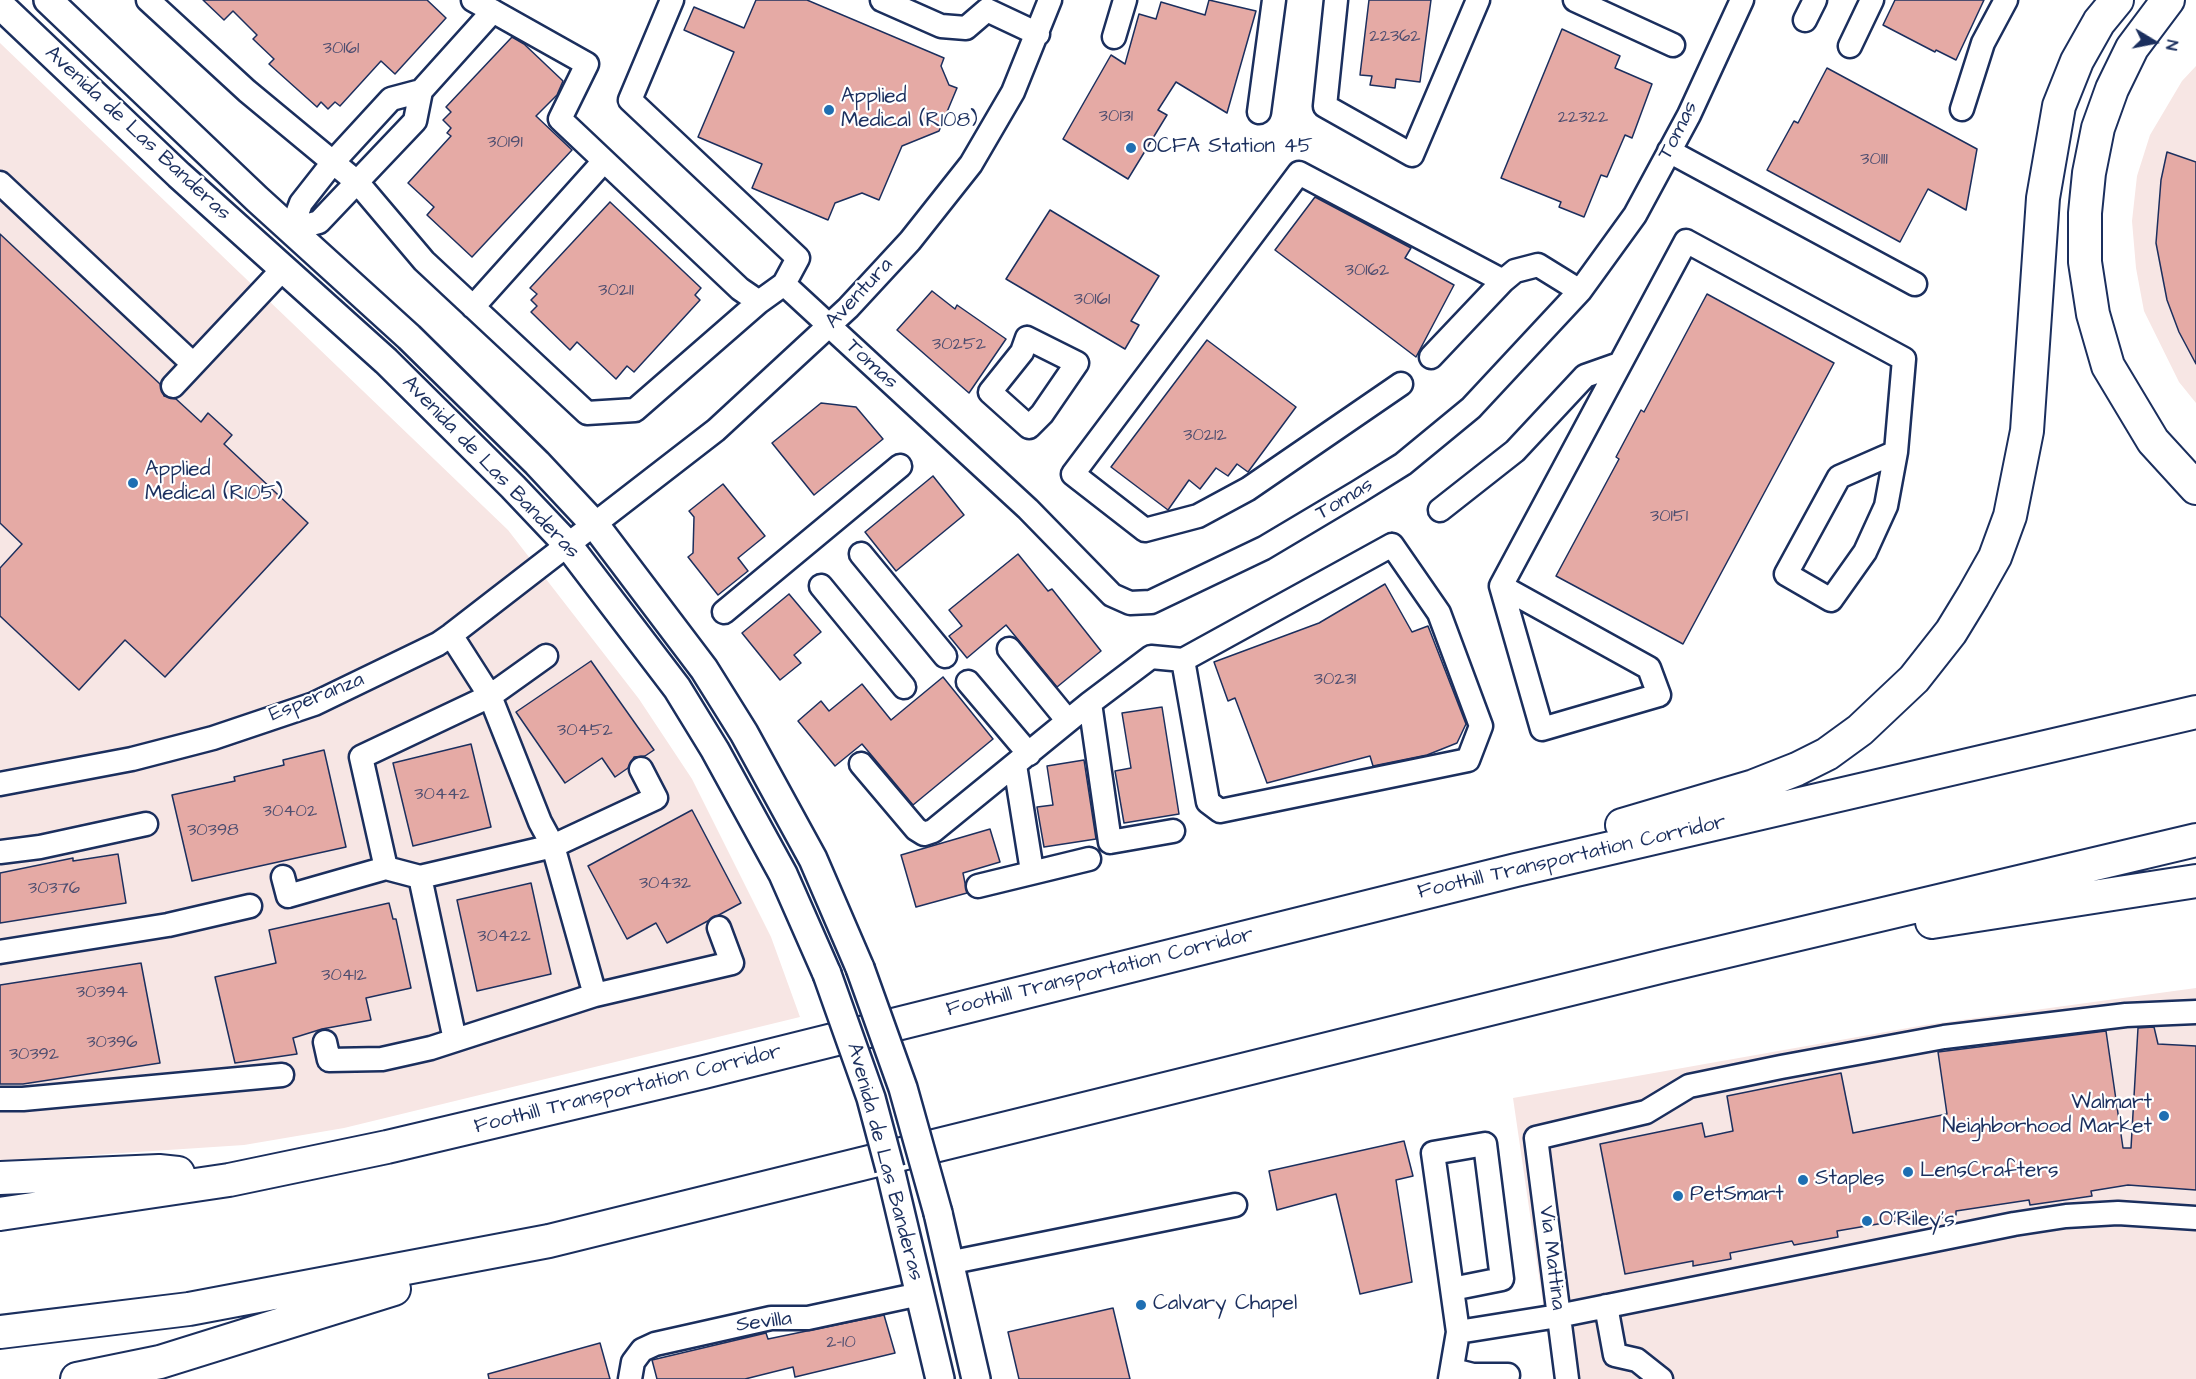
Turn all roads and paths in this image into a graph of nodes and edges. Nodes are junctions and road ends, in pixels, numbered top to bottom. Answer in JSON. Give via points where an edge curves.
{"nodes":[{"id":1,"x":48,"y":0,"type":"edge"},
{"id":2,"x":148,"y":0,"type":"edge"},
{"id":3,"x":473,"y":0,"type":"edge"},
{"id":4,"x":672,"y":0,"type":"edge"},
{"id":5,"x":882,"y":0,"type":"edge"},
{"id":6,"x":1050,"y":0,"type":"edge"},
{"id":7,"x":1125,"y":0,"type":"edge"},
{"id":8,"x":1274,"y":0,"type":"edge"},
{"id":9,"x":1336,"y":0,"type":"edge"},
{"id":10,"x":1478,"y":0,"type":"edge"},
{"id":11,"x":1575,"y":0,"type":"edge"},
{"id":12,"x":1815,"y":0,"type":"edge"},
{"id":13,"x":1872,"y":0,"type":"edge"},
{"id":14,"x":2006,"y":0,"type":"edge"},
{"id":15,"x":2117,"y":0,"type":"edge"},
{"id":16,"x":2168,"y":0,"type":"edge"},
{"id":17,"x":1735,"y":2,"type":"edge"},
{"id":18,"x":0,"y":5,"type":"edge"},
{"id":19,"x":986,"y":5,"type":"edge"},
{"id":20,"x":493,"y":11,"type":"junction"},
{"id":21,"x":1804,"y":20,"type":"dead end"},
{"id":22,"x":1038,"y":34,"type":"junction"},
{"id":23,"x":1114,"y":37,"type":"dead end"},
{"id":24,"x":1673,"y":45,"type":"dead end"},
{"id":25,"x":1850,"y":46,"type":"dead end"},
{"id":26,"x":422,"y":91,"type":"junction"},
{"id":27,"x":1962,"y":109,"type":"dead end"},
{"id":28,"x":1259,"y":112,"type":"dead end"},
{"id":29,"x":1670,"y":151,"type":"junction"},
{"id":30,"x":334,"y":161,"type":"junction"},
{"id":31,"x":604,"y":161,"type":"junction"},
{"id":32,"x":0,"y":183,"type":"edge"},
{"id":33,"x":358,"y":183,"type":"junction"},
{"id":34,"x":291,"y":230,"type":"junction"},
{"id":35,"x":282,"y":270,"type":"junction"},
{"id":36,"x":1503,"y":281,"type":"junction"},
{"id":37,"x":784,"y":284,"type":"junction"},
{"id":38,"x":1915,"y":284,"type":"dead end"},
{"id":39,"x":1580,"y":291,"type":"junction"},
{"id":40,"x":759,"y":302,"type":"junction"},
{"id":41,"x":473,"y":307,"type":"junction"},
{"id":42,"x":830,"y":327,"type":"junction"},
{"id":43,"x":1431,"y":357,"type":"dead end"},
{"id":44,"x":192,"y":363,"type":"junction"},
{"id":45,"x":1618,"y":364,"type":"junction"},
{"id":46,"x":1401,"y":384,"type":"dead end"},
{"id":47,"x":173,"y":386,"type":"dead end"},
{"id":48,"x":1896,"y":452,"type":"junction"},
{"id":49,"x":900,"y":466,"type":"dead end"},
{"id":50,"x":2196,"y":488,"type":"edge"},
{"id":51,"x":1440,"y":510,"type":"dead end"},
{"id":52,"x":595,"y":525,"type":"junction"},
{"id":53,"x":568,"y":545,"type":"junction"},
{"id":54,"x":861,"y":554,"type":"dead end"},
{"id":55,"x":821,"y":586,"type":"dead end"},
{"id":56,"x":1501,"y":586,"type":"junction"},
{"id":57,"x":724,"y":612,"type":"dead end"},
{"id":58,"x":451,"y":634,"type":"junction"},
{"id":59,"x":1009,"y":649,"type":"dead end"},
{"id":60,"x":546,"y":656,"type":"dead end"},
{"id":61,"x":945,"y":656,"type":"dead end"},
{"id":62,"x":1183,"y":660,"type":"junction"},
{"id":63,"x":968,"y":682,"type":"dead end"},
{"id":64,"x":904,"y":687,"type":"dead end"},
{"id":65,"x":490,"y":696,"type":"junction"},
{"id":66,"x":1090,"y":703,"type":"junction"},
{"id":67,"x":2196,"y":712,"type":"edge"},
{"id":68,"x":1068,"y":721,"type":"junction"},
{"id":69,"x":1022,"y":759,"type":"junction"},
{"id":70,"x":861,"y":764,"type":"dead end"},
{"id":71,"x":641,"y":769,"type":"dead end"},
{"id":72,"x":0,"y":784,"type":"edge"},
{"id":73,"x":146,"y":824,"type":"dead end"},
{"id":74,"x":1173,"y":831,"type":"dead end"},
{"id":75,"x":2196,"y":840,"type":"edge"},
{"id":76,"x":553,"y":846,"type":"junction"},
{"id":77,"x":0,"y":852,"type":"edge"},
{"id":78,"x":1089,"y":859,"type":"dead end"},
{"id":79,"x":386,"y":868,"type":"junction"},
{"id":80,"x":1516,"y":870,"type":"junction"},
{"id":81,"x":1032,"y":871,"type":"junction"},
{"id":82,"x":283,"y":877,"type":"dead end"},
{"id":83,"x":420,"y":877,"type":"junction"},
{"id":84,"x":2196,"y":881,"type":"edge"},
{"id":85,"x":978,"y":886,"type":"dead end"},
{"id":86,"x":250,"y":906,"type":"dead end"},
{"id":87,"x":719,"y":928,"type":"dead end"},
{"id":88,"x":0,"y":952,"type":"edge"},
{"id":89,"x":1664,"y":966,"type":"junction"},
{"id":90,"x":595,"y":995,"type":"junction"},
{"id":91,"x":2196,"y":1012,"type":"edge"},
{"id":92,"x":455,"y":1040,"type":"junction"},
{"id":93,"x":325,"y":1042,"type":"dead end"},
{"id":94,"x":282,"y":1075,"type":"dead end"},
{"id":95,"x":0,"y":1099,"type":"edge"},
{"id":96,"x":0,"y":1178,"type":"edge"},
{"id":97,"x":230,"y":1180,"type":"junction"},
{"id":98,"x":1235,"y":1205,"type":"dead end"},
{"id":99,"x":0,"y":1214,"type":"edge"},
{"id":100,"x":2196,"y":1218,"type":"edge"},
{"id":101,"x":549,"y":1241,"type":"junction"},
{"id":102,"x":948,"y":1263,"type":"junction"},
{"id":103,"x":917,"y":1282,"type":"junction"},
{"id":104,"x":1452,"y":1289,"type":"junction"},
{"id":105,"x":1606,"y":1306,"type":"junction"},
{"id":106,"x":1558,"y":1316,"type":"junction"},
{"id":107,"x":0,"y":1332,"type":"edge"},
{"id":108,"x":1458,"y":1332,"type":"junction"},
{"id":109,"x":1452,"y":1374,"type":"edge"},
{"id":110,"x":77,"y":1379,"type":"edge"},
{"id":111,"x":630,"y":1379,"type":"edge"},
{"id":112,"x":940,"y":1379,"type":"edge"},
{"id":113,"x":976,"y":1379,"type":"edge"},
{"id":114,"x":1507,"y":1379,"type":"edge"},
{"id":115,"x":1567,"y":1379,"type":"edge"},
{"id":116,"x":1661,"y":1379,"type":"edge"}],
"edges":[{"from":1,"to":34,"type":"main road","name":"Avenida de Las Banderas"},
{"from":2,"to":30,"type":"street","via":[[247,91]]},
{"from":3,"to":20,"type":"street"},
{"from":4,"to":37,"type":"street","via":[[630,100],[798,258]]},
{"from":5,"to":19,"type":"street","via":[[941,26],[966,28]]},
{"from":6,"to":22,"type":"street","name":"Aventura"},
{"from":7,"to":23,"type":"street"},
{"from":8,"to":28,"type":"street"},
{"from":9,"to":10,"type":"street","via":[[1325,106],[1412,155]]},
{"from":11,"to":24,"type":"street"},
{"from":12,"to":21,"type":"street"},
{"from":13,"to":25,"type":"street"},
{"from":14,"to":27,"type":"street","via":[[1983,43]]},
{"from":15,"to":80,"type":"highway","via":[[2083,51],[2059,106],[2043,198],[2027,431],[2018,482],[1995,557],[1951,632],[1888,705],[1827,753],[1754,786],[1561,843]]},
{"from":16,"to":50,"type":"highway","via":[[2132,48],[2098,128],[2085,213],[2085,262],[2093,314],[2108,366],[2153,441]]},
{"from":17,"to":29,"type":"street","name":"Tomas"},
{"from":18,"to":35,"type":"main road","name":"Avenida de Las Banderas"},
{"from":19,"to":22,"type":"street"},
{"from":20,"to":26,"type":"street"},
{"from":20,"to":31,"type":"street","via":[[588,64],[560,119]]},
{"from":22,"to":42,"type":"street","name":"Aventura","via":[[1013,93],[971,164],[910,240]]},
{"from":26,"to":30,"type":"street","via":[[391,99]]},
{"from":26,"to":33,"type":"street","via":[[415,121]]},
{"from":29,"to":38,"type":"street"},
{"from":29,"to":39,"type":"street","name":"Tomas","via":[[1635,214]]},
{"from":30,"to":33,"type":"street"},
{"from":30,"to":34,"type":"street","via":[[300,203]]},
{"from":31,"to":40,"type":"street","via":[[740,289]]},
{"from":31,"to":41,"type":"street"},
{"from":32,"to":44,"type":"street"},
{"from":33,"to":34,"type":"street","via":[[319,222]]},
{"from":33,"to":41,"type":"street","via":[[424,261]]},
{"from":34,"to":52,"type":"main road","name":"Avenida de Las Banderas","via":[[467,393]]},
{"from":35,"to":44,"type":"street"},
{"from":35,"to":53,"type":"main road","name":"Avenida de Las Banderas","via":[[444,417]]},
{"from":36,"to":39,"type":"street","via":[[1515,271],[1538,265]]},
{"from":36,"to":43,"type":"street"},
{"from":36,"to":46,"type":"street","via":[[1299,173],[1073,474],[1145,530],[1198,516],[1248,489]]},
{"from":37,"to":40,"type":"street"},
{"from":37,"to":42,"type":"street","name":"Tomas"},
{"from":39,"to":42,"type":"street","name":"Tomas","via":[[1471,408],[1403,464],[1264,548],[1151,602],[1130,603],[1112,595],[1028,509]]},
{"from":40,"to":41,"type":"street","via":[[635,410],[587,413]]},
{"from":42,"to":52,"type":"street","name":"Aventura","via":[[719,428]]},
{"from":44,"to":47,"type":"street"},
{"from":45,"to":48,"type":"street","via":[[1686,241],[1904,359]]},
{"from":45,"to":51,"type":"street","via":[[1585,376],[1515,451]]},
{"from":45,"to":56,"type":"street"},
{"from":48,"to":48,"type":"street","via":[[1839,477],[1786,574],[1832,600],[1869,543],[1886,506]]},
{"from":49,"to":57,"type":"street"},
{"from":52,"to":53,"type":"street","name":"Esperanza"},
{"from":52,"to":102,"type":"main road","name":"Avenida de Las Banderas","bridge":true,"via":[[704,669],[744,733],[813,860],[860,968],[903,1088]]},
{"from":53,"to":58,"type":"street","name":"Esperanza"},
{"from":53,"to":103,"type":"main road","name":"Avenida de Las Banderas","bridge":true,"via":[[677,687],[783,874],[827,974],[871,1098]]},
{"from":54,"to":61,"type":"street"},
{"from":55,"to":64,"type":"street"},
{"from":56,"to":56,"type":"street","via":[[1649,668],[1659,695],[1542,729]]},
{"from":58,"to":65,"type":"street"},
{"from":58,"to":72,"type":"street","name":"Esperanza","via":[[314,704],[213,738],[132,759]]},
{"from":59,"to":68,"type":"street"},
{"from":60,"to":65,"type":"street"},
{"from":62,"to":62,"type":"street","via":[[1392,545],[1439,613],[1481,726],[1468,760],[1220,811],[1208,802]]},
{"from":62,"to":66,"type":"street","via":[[1151,657]]},
{"from":63,"to":69,"type":"street"},
{"from":65,"to":76,"type":"street"},
{"from":65,"to":79,"type":"street","via":[[361,757]]},
{"from":66,"to":68,"type":"street"},
{"from":66,"to":74,"type":"street","via":[[1110,842]]},
{"from":67,"to":80,"type":"highway","name":"Foothill Transportation Corridor"},
{"from":68,"to":69,"type":"street"},
{"from":69,"to":70,"type":"street","via":[[933,831],[924,834]]},
{"from":69,"to":81,"type":"street"},
{"from":71,"to":76,"type":"street","via":[[656,798]]},
{"from":73,"to":77,"type":"street"},
{"from":75,"to":89,"type":"highway"},
{"from":76,"to":83,"type":"street"},
{"from":76,"to":90,"type":"street"},
{"from":78,"to":81,"type":"street"},
{"from":79,"to":82,"type":"street","via":[[288,896]]},
{"from":79,"to":83,"type":"street"},
{"from":80,"to":97,"type":"highway","name":"Foothill Transportation Corridor","via":[[568,1105]]},
{"from":81,"to":85,"type":"street"},
{"from":83,"to":92,"type":"street"},
{"from":84,"to":89,"type":"highway","via":[[1876,931],[1693,970]]},
{"from":86,"to":88,"type":"street","via":[[168,925]]},
{"from":87,"to":90,"type":"street","via":[[732,963]]},
{"from":89,"to":101,"type":"highway"},
{"from":90,"to":92,"type":"street"},
{"from":91,"to":106,"type":"street","name":"Via Mattina","via":[[2126,1015],[1944,1037],[1781,1067],[1689,1086],[1646,1112],[1536,1138]]},
{"from":92,"to":93,"type":"street","via":[[382,1059],[329,1060]]},
{"from":94,"to":95,"type":"street"},
{"from":96,"to":97,"type":"highway","via":[[159,1171]]},
{"from":97,"to":99,"type":"highway","name":"Foothill Transportation Corridor"},
{"from":98,"to":102,"type":"street"},
{"from":100,"to":105,"type":"street","via":[[2118,1213],[2055,1217]]},
{"from":101,"to":107,"type":"highway","via":[[189,1309]]},
{"from":101,"to":110,"type":"highway","via":[[160,1362]]},
{"from":102,"to":103,"type":"main road"},
{"from":102,"to":113,"type":"main road","name":"Avenida de Las Banderas"},
{"from":103,"to":111,"type":"street","name":"Sevilla","via":[[808,1318],[771,1318],[655,1344],[642,1350],[633,1362]]},
{"from":103,"to":112,"type":"main road","name":"Avenida de Las Banderas"},
{"from":104,"to":104,"type":"street","via":[[1433,1153],[1485,1144],[1502,1279]]},
{"from":104,"to":108,"type":"street"},
{"from":105,"to":106,"type":"street"},
{"from":105,"to":116,"type":"street","via":[[1615,1355],[1636,1360]]},
{"from":106,"to":108,"type":"street"},
{"from":106,"to":115,"type":"street","name":"Via Mattina"},
{"from":108,"to":109,"type":"street"},
{"from":109,"to":114,"type":"street","via":[[1508,1375]]}]}
